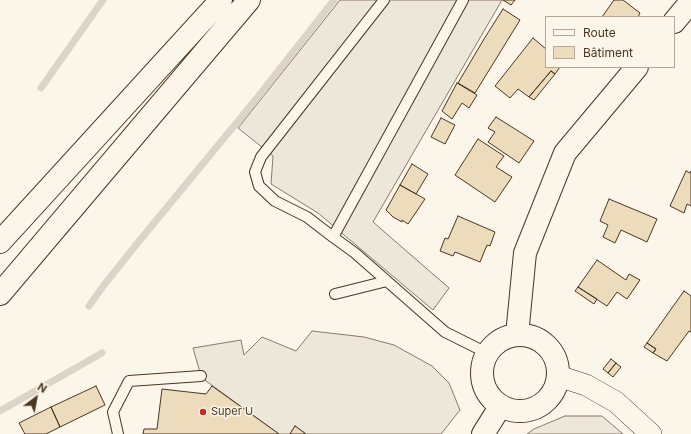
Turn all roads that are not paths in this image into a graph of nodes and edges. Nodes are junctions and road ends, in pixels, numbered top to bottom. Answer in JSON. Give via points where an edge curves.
{"nodes":[{"id":1,"x":221,"y":0,"type":"edge"},
{"id":2,"x":249,"y":0,"type":"edge"},
{"id":3,"x":384,"y":0,"type":"edge"},
{"id":4,"x":463,"y":0,"type":"edge"},
{"id":5,"x":690,"y":0,"type":"edge"},
{"id":6,"x":675,"y":21,"type":"edge"},
{"id":7,"x":636,"y":68,"type":"edge"},
{"id":8,"x":333,"y":237,"type":"junction"},
{"id":9,"x":0,"y":242,"type":"edge"},
{"id":10,"x":387,"y":281,"type":"junction"},
{"id":11,"x":0,"y":294,"type":"edge"},
{"id":12,"x":335,"y":294,"type":"dead end"},
{"id":13,"x":517,"y":335,"type":"junction"},
{"id":14,"x":487,"y":353,"type":"junction"},
{"id":15,"x":201,"y":376,"type":"dead end"},
{"id":16,"x":558,"y":376,"type":"junction"},
{"id":17,"x":500,"y":407,"type":"junction"},
{"id":18,"x":118,"y":434,"type":"edge"},
{"id":19,"x":483,"y":434,"type":"edge"},
{"id":20,"x":650,"y":434,"type":"edge"}],
"edges":[{"from":1,"to":9,"type":"main road"},
{"from":2,"to":11,"type":"main road"},
{"from":3,"to":8,"type":"lane","via":[[261,157],[255,172],[259,186],[275,202],[307,216]]},
{"from":4,"to":8,"type":"lane"},
{"from":5,"to":6,"type":"main road"},
{"from":7,"to":13,"type":"main road","via":[[565,152],[525,253]]},
{"from":8,"to":10,"type":"lane"},
{"from":10,"to":12,"type":"lane"},
{"from":10,"to":14,"type":"lane","via":[[445,332]]},
{"from":13,"to":14,"type":"main road","via":[[505,338]]},
{"from":13,"to":16,"type":"main road","via":[[530,336],[542,342],[551,351],[557,363]]},
{"from":14,"to":17,"type":"main road","via":[[482,377],[485,388]]},
{"from":15,"to":18,"type":"lane","via":[[129,381],[113,412]]},
{"from":16,"to":17,"type":"main road","via":[[555,389],[538,407],[513,410]]},
{"from":16,"to":20,"type":"street","via":[[586,385],[616,402]]},
{"from":17,"to":19,"type":"main road"}]}
